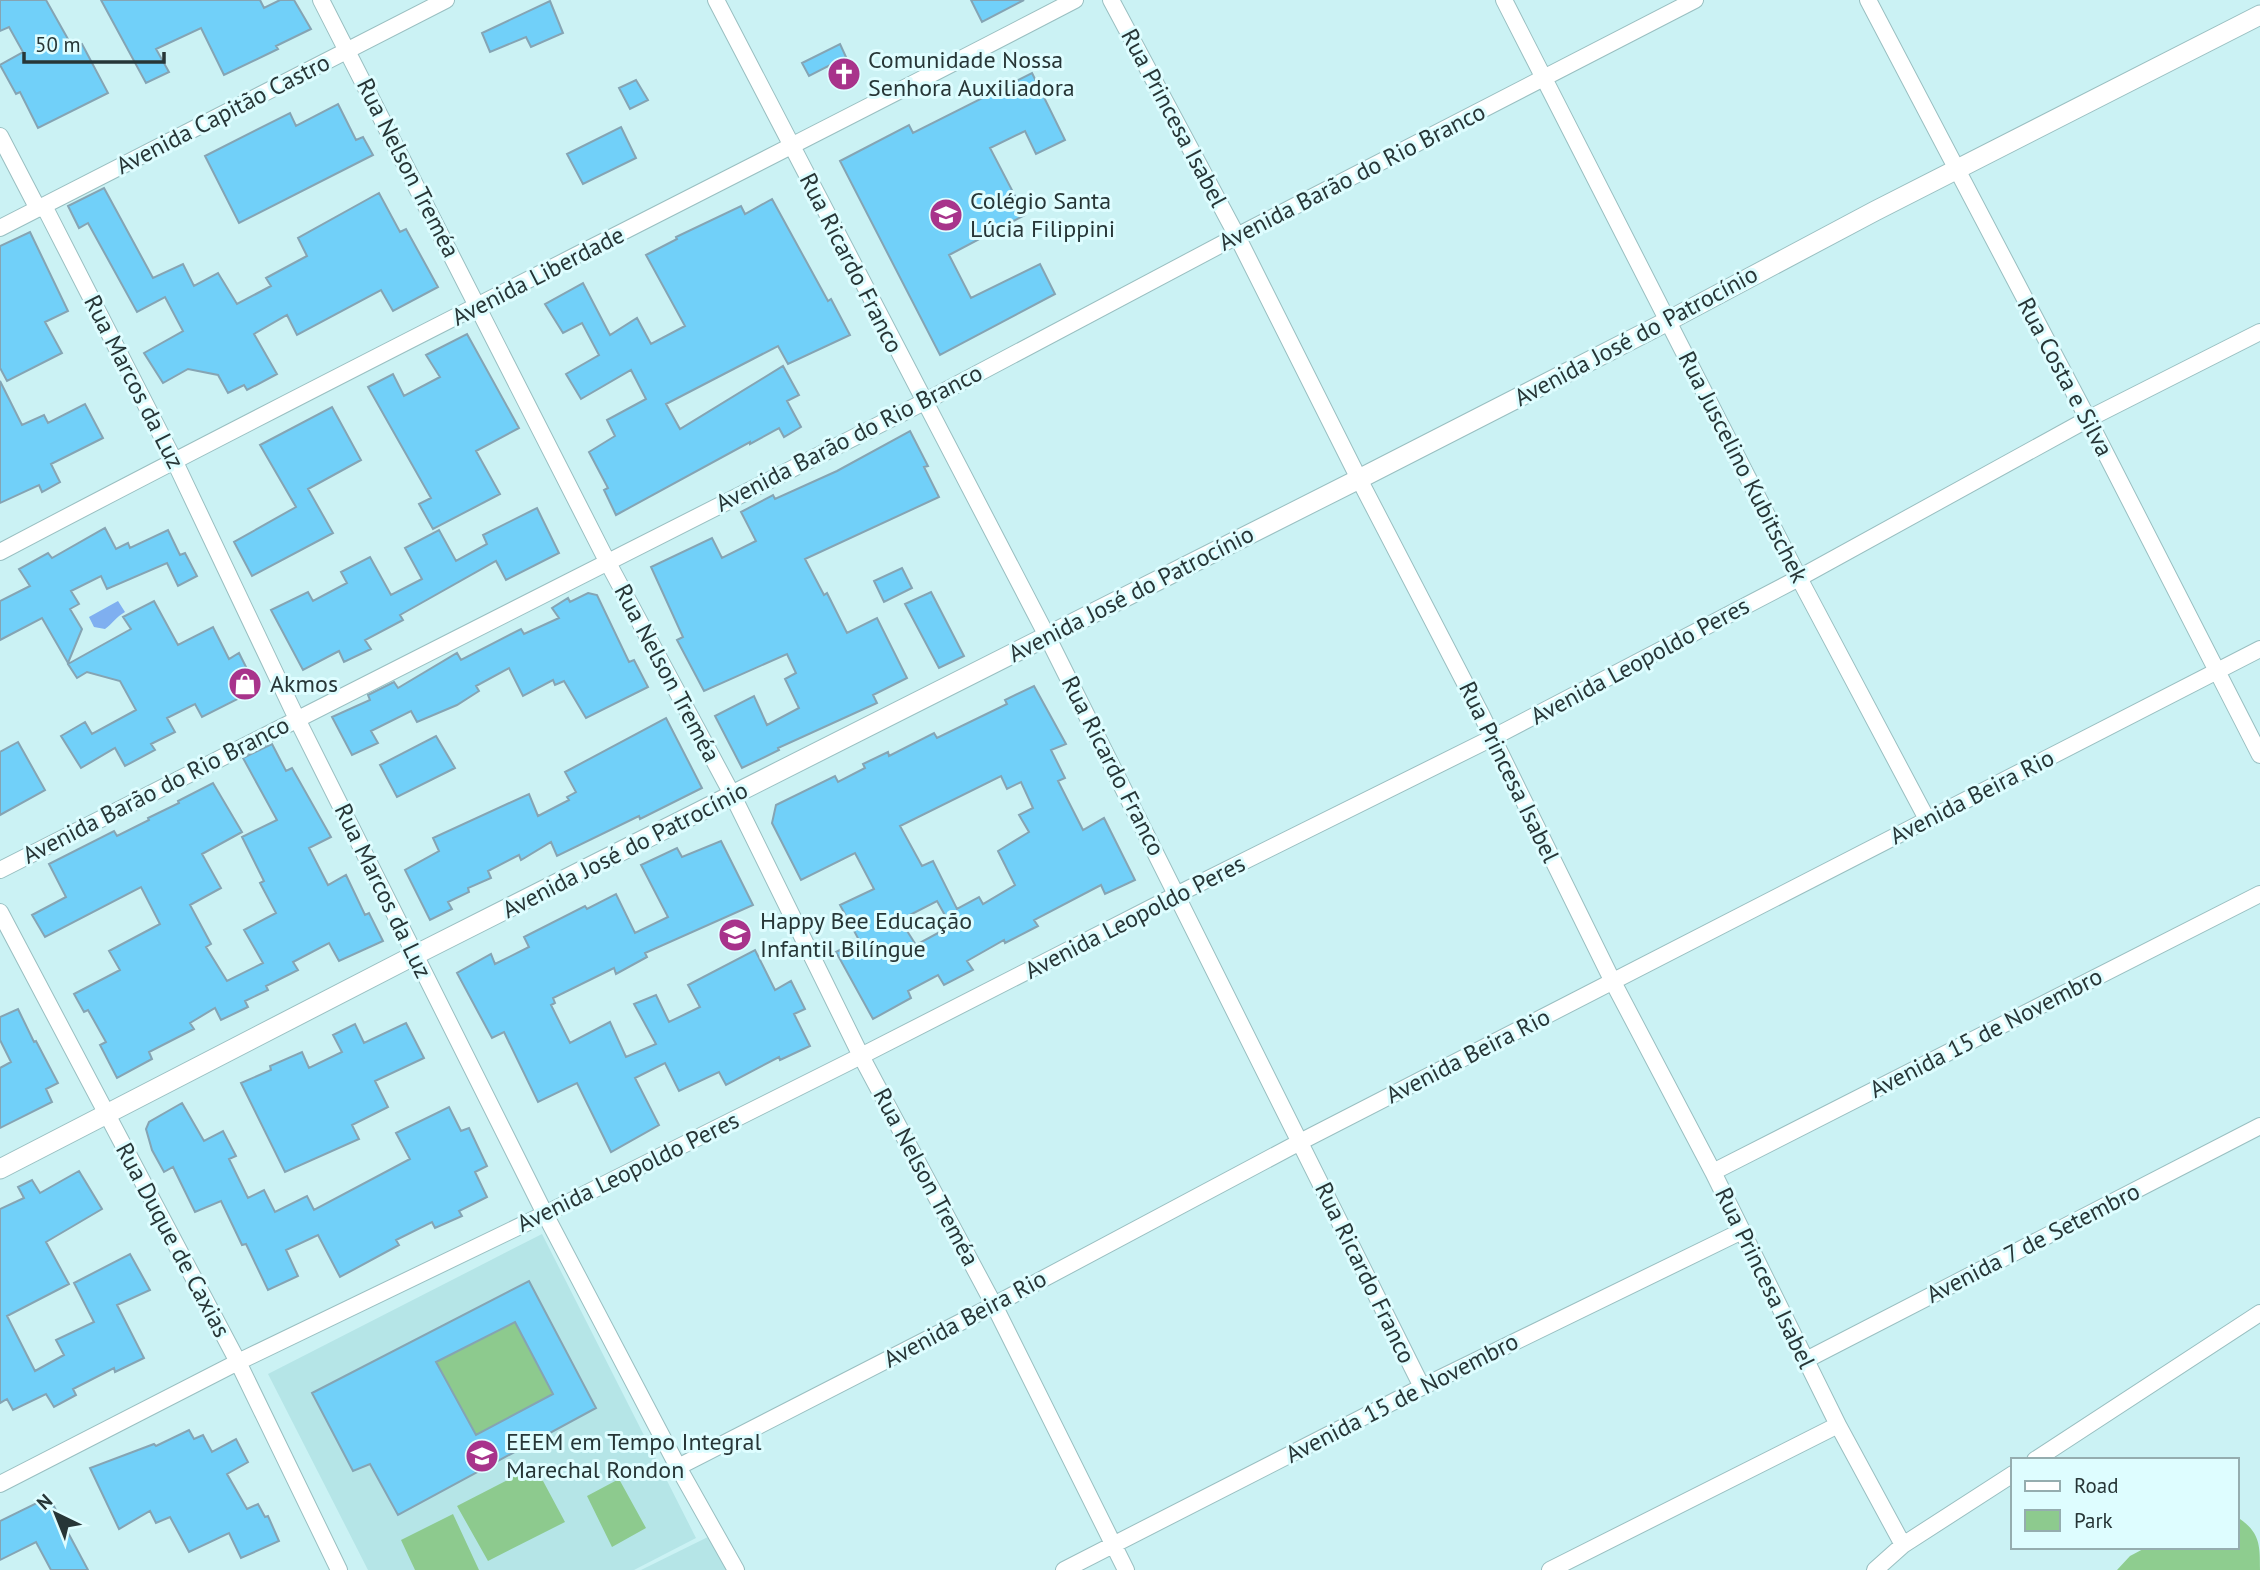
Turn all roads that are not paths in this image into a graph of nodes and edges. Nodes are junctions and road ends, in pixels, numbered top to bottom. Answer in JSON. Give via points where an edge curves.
{"nodes":[{"id":1,"x":321,"y":0,"type":"edge"},
{"id":2,"x":446,"y":0,"type":"edge"},
{"id":3,"x":716,"y":0,"type":"edge"},
{"id":4,"x":1075,"y":0,"type":"edge"},
{"id":5,"x":1111,"y":0,"type":"edge"},
{"id":6,"x":1504,"y":0,"type":"edge"},
{"id":7,"x":1695,"y":0,"type":"edge"},
{"id":8,"x":1868,"y":0,"type":"edge"},
{"id":9,"x":2260,"y":15,"type":"edge"},
{"id":10,"x":347,"y":51,"type":"junction"},
{"id":11,"x":1544,"y":78,"type":"junction"},
{"id":12,"x":0,"y":136,"type":"edge"},
{"id":13,"x":792,"y":148,"type":"junction"},
{"id":14,"x":1956,"y":170,"type":"junction"},
{"id":15,"x":41,"y":207,"type":"junction"},
{"id":16,"x":0,"y":228,"type":"edge"},
{"id":17,"x":1237,"y":236,"type":"junction"},
{"id":18,"x":479,"y":307,"type":"junction"},
{"id":19,"x":1668,"y":321,"type":"junction"},
{"id":20,"x":2260,"y":331,"type":"edge"},
{"id":21,"x":923,"y":402,"type":"junction"},
{"id":22,"x":2088,"y":419,"type":"junction"},
{"id":23,"x":174,"y":460,"type":"junction"},
{"id":24,"x":1360,"y":479,"type":"junction"},
{"id":25,"x":0,"y":552,"type":"edge"},
{"id":26,"x":607,"y":561,"type":"junction"},
{"id":27,"x":1799,"y":578,"type":"junction"},
{"id":28,"x":1047,"y":636,"type":"junction"},
{"id":29,"x":2260,"y":649,"type":"edge"},
{"id":30,"x":2217,"y":671,"type":"junction"},
{"id":31,"x":297,"y":719,"type":"junction"},
{"id":32,"x":1492,"y":738,"type":"junction"},
{"id":33,"x":2260,"y":755,"type":"edge"},
{"id":34,"x":733,"y":796,"type":"junction"},
{"id":35,"x":1928,"y":821,"type":"junction"},
{"id":36,"x":0,"y":870,"type":"edge"},
{"id":37,"x":1178,"y":894,"type":"junction"},
{"id":38,"x":2260,"y":894,"type":"edge"},
{"id":39,"x":0,"y":912,"type":"edge"},
{"id":40,"x":415,"y":956,"type":"junction"},
{"id":41,"x":1613,"y":982,"type":"junction"},
{"id":42,"x":862,"y":1056,"type":"junction"},
{"id":43,"x":106,"y":1114,"type":"junction"},
{"id":44,"x":2260,"y":1126,"type":"edge"},
{"id":45,"x":1300,"y":1142,"type":"junction"},
{"id":46,"x":0,"y":1169,"type":"edge"},
{"id":47,"x":1713,"y":1172,"type":"junction"},
{"id":48,"x":545,"y":1214,"type":"junction"},
{"id":49,"x":1742,"y":1231,"type":"junction"},
{"id":50,"x":994,"y":1304,"type":"junction"},
{"id":51,"x":2260,"y":1313,"type":"edge"},
{"id":52,"x":1807,"y":1360,"type":"junction"},
{"id":53,"x":238,"y":1362,"type":"junction"},
{"id":54,"x":1422,"y":1387,"type":"junction"},
{"id":55,"x":1838,"y":1425,"type":"junction"},
{"id":56,"x":2038,"y":1458,"type":"edge"},
{"id":57,"x":678,"y":1467,"type":"junction"},
{"id":58,"x":2011,"y":1475,"type":"edge"},
{"id":59,"x":0,"y":1484,"type":"edge"},
{"id":60,"x":1113,"y":1544,"type":"junction"},
{"id":61,"x":1903,"y":1545,"type":"junction"},
{"id":62,"x":339,"y":1570,"type":"edge"},
{"id":63,"x":736,"y":1570,"type":"edge"},
{"id":64,"x":1064,"y":1570,"type":"edge"},
{"id":65,"x":1126,"y":1570,"type":"edge"},
{"id":66,"x":1550,"y":1570,"type":"edge"},
{"id":67,"x":1875,"y":1570,"type":"edge"}],
"edges":[{"from":1,"to":10,"type":"street","name":"Rua Nelson Treméa"},
{"from":2,"to":10,"type":"street","name":"Avenida Capitão Castro"},
{"from":3,"to":13,"type":"street","name":"Rua Ricardo Franco"},
{"from":4,"to":13,"type":"street","name":"Avenida Liberdade"},
{"from":5,"to":17,"type":"street","name":"Rua Princesa Isabel"},
{"from":6,"to":11,"type":"street","name":"Rua Juscelino Kubitschek"},
{"from":7,"to":11,"type":"street","name":"Avenida Barão do Rio Branco"},
{"from":8,"to":14,"type":"street","name":"Rua Costa e Silva"},
{"from":9,"to":14,"type":"street","name":"Avenida José do Patrocínio"},
{"from":10,"to":15,"type":"street","name":"Avenida Capitão Castro"},
{"from":10,"to":18,"type":"street","name":"Rua Nelson Treméa"},
{"from":11,"to":17,"type":"street","name":"Avenida Barão do Rio Branco"},
{"from":11,"to":19,"type":"street","name":"Rua Juscelino Kubitschek"},
{"from":12,"to":15,"type":"street","name":"Rua Marcos da Luz"},
{"from":13,"to":18,"type":"street","name":"Avenida Liberdade"},
{"from":13,"to":21,"type":"street","name":"Rua Ricardo Franco"},
{"from":14,"to":19,"type":"street","name":"Avenida José do Patrocínio"},
{"from":14,"to":22,"type":"street","name":"Rua Costa e Silva"},
{"from":15,"to":16,"type":"street","name":"Avenida Capitão Castro"},
{"from":15,"to":23,"type":"street","name":"Rua Marcos da Luz"},
{"from":17,"to":21,"type":"street","name":"Avenida Barão do Rio Branco"},
{"from":17,"to":24,"type":"street","name":"Rua Princesa Isabel"},
{"from":18,"to":23,"type":"street","name":"Avenida Liberdade"},
{"from":18,"to":26,"type":"street","name":"Rua Nelson Treméa"},
{"from":19,"to":24,"type":"street","name":"Avenida José do Patrocínio"},
{"from":19,"to":27,"type":"street","name":"Rua Juscelino Kubitschek"},
{"from":20,"to":22,"type":"street","name":"Avenida Leopoldo Peres"},
{"from":21,"to":26,"type":"street","name":"Avenida Barão do Rio Branco"},
{"from":21,"to":28,"type":"street","name":"Rua Ricardo Franco"},
{"from":22,"to":27,"type":"street","name":"Avenida Leopoldo Peres"},
{"from":22,"to":30,"type":"street","name":"Rua Costa e Silva"},
{"from":23,"to":25,"type":"street","name":"Avenida Liberdade"},
{"from":23,"to":31,"type":"street","name":"Rua Marcos da Luz"},
{"from":24,"to":28,"type":"street","name":"Avenida José do Patrocínio"},
{"from":24,"to":32,"type":"street","name":"Rua Princesa Isabel"},
{"from":26,"to":31,"type":"street","name":"Avenida Barão do Rio Branco"},
{"from":26,"to":34,"type":"street","name":"Rua Nelson Treméa"},
{"from":27,"to":32,"type":"street","name":"Avenida Leopoldo Peres"},
{"from":27,"to":35,"type":"street","name":"Rua Juscelino Kubitschek"},
{"from":28,"to":34,"type":"street","name":"Avenida José do Patrocínio"},
{"from":28,"to":37,"type":"street","name":"Rua Ricardo Franco"},
{"from":29,"to":30,"type":"street","name":"Avenida Beira Rio"},
{"from":30,"to":33,"type":"street","name":"Rua Costa e Silva"},
{"from":30,"to":35,"type":"street","name":"Avenida Beira Rio"},
{"from":31,"to":36,"type":"street","name":"Avenida Barão do Rio Branco"},
{"from":31,"to":40,"type":"street","name":"Rua Marcos da Luz"},
{"from":32,"to":37,"type":"street","name":"Avenida Leopoldo Peres"},
{"from":32,"to":41,"type":"street","name":"Rua Princesa Isabel"},
{"from":34,"to":40,"type":"street","name":"Avenida José do Patrocínio"},
{"from":34,"to":42,"type":"street","name":"Rua Nelson Treméa"},
{"from":35,"to":41,"type":"street","name":"Avenida Beira Rio"},
{"from":37,"to":42,"type":"street","name":"Avenida Leopoldo Peres"},
{"from":37,"to":45,"type":"street","name":"Rua Ricardo Franco"},
{"from":38,"to":47,"type":"street","name":"Avenida 15 de Novembro"},
{"from":39,"to":43,"type":"street","name":"Rua Duque de Caxias"},
{"from":40,"to":43,"type":"street","name":"Avenida José do Patrocínio"},
{"from":40,"to":48,"type":"street","name":"Rua Marcos da Luz"},
{"from":41,"to":45,"type":"street","name":"Avenida Beira Rio"},
{"from":41,"to":47,"type":"street","name":"Rua Princesa Isabel"},
{"from":42,"to":48,"type":"street","name":"Avenida Leopoldo Peres"},
{"from":42,"to":50,"type":"street","name":"Rua Nelson Treméa"},
{"from":43,"to":46,"type":"street","name":"Avenida José do Patrocínio"},
{"from":43,"to":53,"type":"street","name":"Rua Duque de Caxias"},
{"from":44,"to":52,"type":"street","name":"Avenida 7 de Setembro"},
{"from":45,"to":50,"type":"street","name":"Avenida Beira Rio"},
{"from":45,"to":54,"type":"street","name":"Rua Ricardo Franco"},
{"from":47,"to":49,"type":"street","name":"Rua Princesa Isabel"},
{"from":48,"to":53,"type":"street","name":"Avenida Leopoldo Peres"},
{"from":48,"to":57,"type":"street","name":"Rua Marcos da Luz"},
{"from":49,"to":52,"type":"street","name":"Rua Princesa Isabel"},
{"from":49,"to":54,"type":"street","name":"Avenida 15 de Novembro"},
{"from":50,"to":57,"type":"street","name":"Avenida Beira Rio"},
{"from":50,"to":60,"type":"street","name":"Rua Nelson Treméa"},
{"from":51,"to":56,"type":"street"},
{"from":52,"to":55,"type":"street","name":"Rua Princesa Isabel"},
{"from":53,"to":59,"type":"street","name":"Avenida Leopoldo Peres"},
{"from":53,"to":62,"type":"street","name":"Rua Duque de Caxias"},
{"from":54,"to":60,"type":"street","name":"Avenida 15 de Novembro"},
{"from":55,"to":61,"type":"street","name":"Rua Princesa Isabel"},
{"from":55,"to":66,"type":"street"},
{"from":57,"to":63,"type":"street","name":"Rua Marcos da Luz"},
{"from":58,"to":61,"type":"street"},
{"from":60,"to":64,"type":"street","name":"Avenida 15 de Novembro"},
{"from":60,"to":65,"type":"street","name":"Rua Nelson Treméa"},
{"from":61,"to":67,"type":"street"}]}
